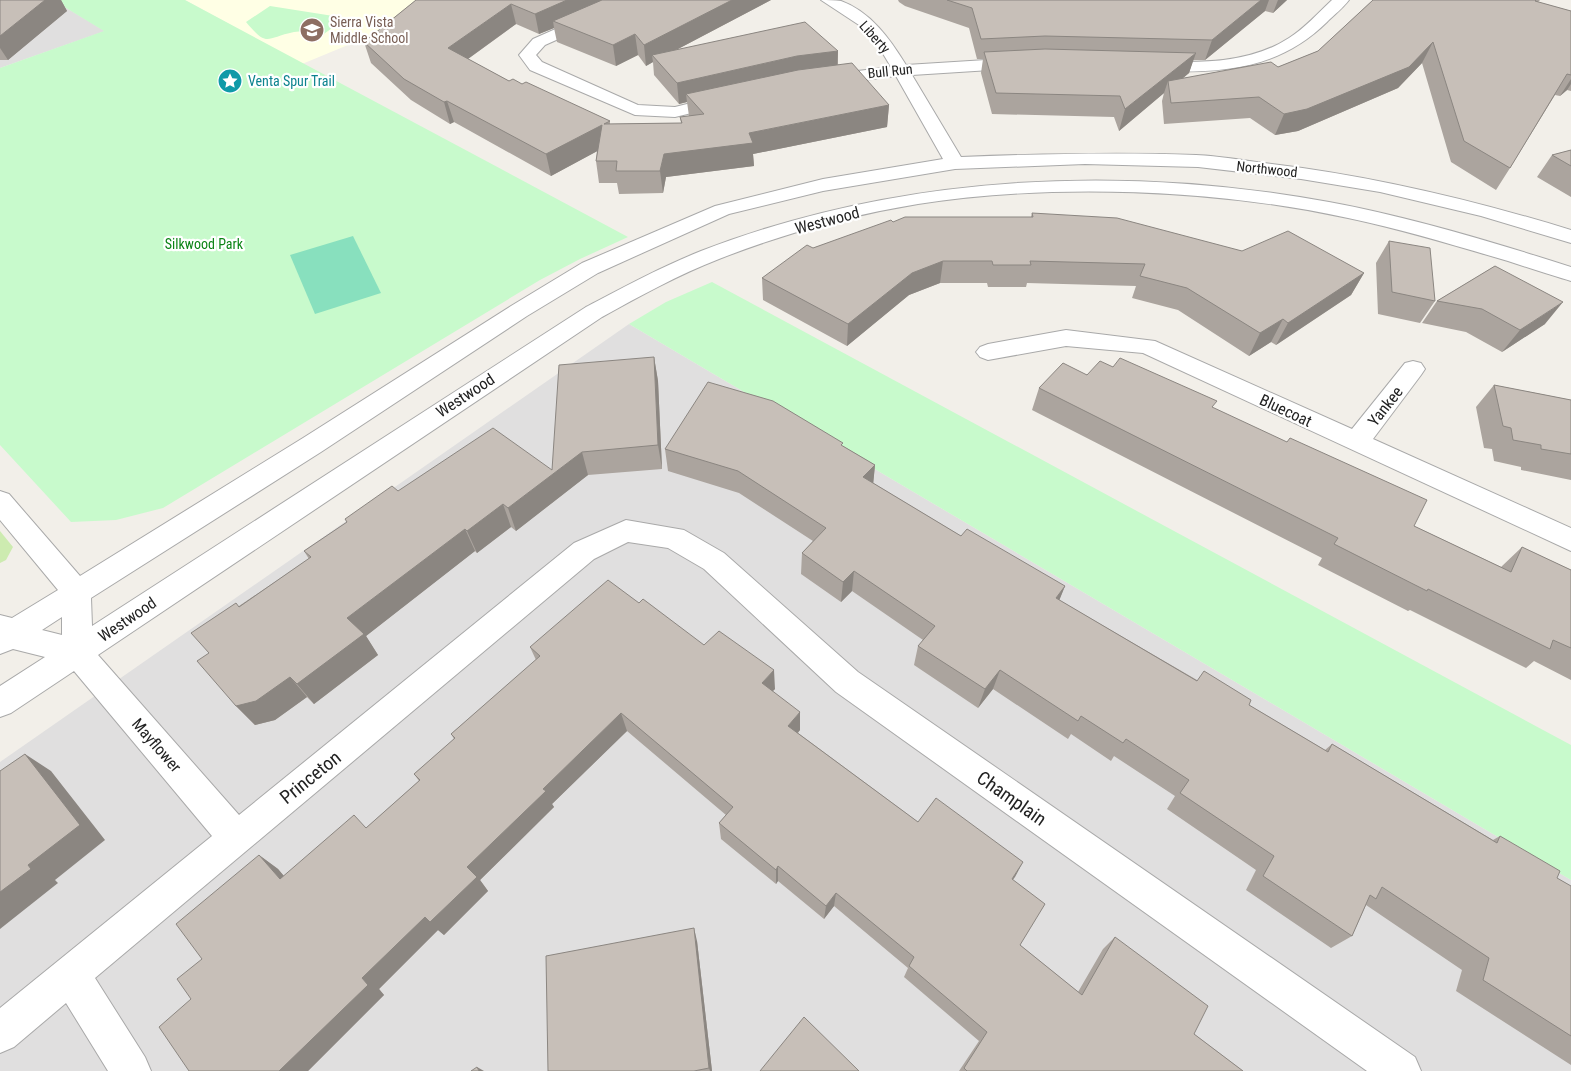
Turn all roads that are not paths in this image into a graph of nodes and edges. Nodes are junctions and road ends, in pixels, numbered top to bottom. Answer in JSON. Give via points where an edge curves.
{"nodes":[{"id":1,"x":634,"y":0,"type":"edge"},
{"id":2,"x":829,"y":0,"type":"edge"},
{"id":3,"x":1341,"y":0,"type":"edge"},
{"id":4,"x":1041,"y":63,"type":"edge"},
{"id":5,"x":1138,"y":65,"type":"edge"},
{"id":6,"x":901,"y":70,"type":"junction"},
{"id":7,"x":806,"y":82,"type":"edge"},
{"id":8,"x":737,"y":97,"type":"edge"},
{"id":9,"x":955,"y":163,"type":"junction"},
{"id":10,"x":976,"y":191,"type":"joint"},
{"id":11,"x":1571,"y":237,"type":"edge"},
{"id":12,"x":1571,"y":274,"type":"edge"},
{"id":13,"x":988,"y":352,"type":"dead end"},
{"id":14,"x":1413,"y":369,"type":"dead end"},
{"id":15,"x":1356,"y":442,"type":"junction"},
{"id":16,"x":0,"y":501,"type":"edge"},
{"id":17,"x":626,"y":531,"type":"joint"},
{"id":18,"x":1571,"y":540,"type":"edge"},
{"id":19,"x":77,"y":592,"type":"junction"},
{"id":20,"x":3,"y":633,"type":"edge"},
{"id":21,"x":77,"y":652,"type":"junction"},
{"id":22,"x":0,"y":703,"type":"edge"},
{"id":23,"x":236,"y":838,"type":"junction"},
{"id":24,"x":71,"y":975,"type":"junction"},
{"id":25,"x":0,"y":1033,"type":"edge"},
{"id":26,"x":131,"y":1071,"type":"edge"},
{"id":27,"x":1401,"y":1071,"type":"edge"}],
"edges":[{"from":1,"to":8,"type":"street","via":[[539,42],[527,55],[536,66],[636,110],[674,112]]},
{"from":2,"to":6,"type":"street","name":"Liberty","via":[[865,22],[886,45]]},
{"from":3,"to":5,"type":"street","via":[[1290,45],[1256,60],[1206,67]]},
{"from":4,"to":6,"type":"street","name":"Bull Run"},
{"from":6,"to":7,"type":"street","name":"Bull Run"},
{"from":6,"to":9,"type":"street","name":"Liberty"},
{"from":9,"to":11,"type":"street","name":"Northwood","via":[[1095,158],[1198,161],[1301,173],[1380,186],[1468,206]]},
{"from":9,"to":19,"type":"street","name":"Westwood","via":[[823,186],[722,210],[590,268]]},
{"from":10,"to":12,"type":"street","name":"Northwood","via":[[1145,188],[1313,205],[1405,225]]},
{"from":10,"to":21,"type":"street","name":"Westwood","via":[[903,202],[826,219],[725,249],[645,285],[551,339]]},
{"from":13,"to":15,"type":"street","name":"Bluecoat","via":[[1066,338],[1147,346]]},
{"from":14,"to":15,"type":"street","name":"Yankee"},
{"from":15,"to":18,"type":"street","name":"Bluecoat"},
{"from":16,"to":19,"type":"street"},
{"from":17,"to":23,"type":"street","name":"Princeton","via":[[584,551]]},
{"from":17,"to":27,"type":"street","name":"Champlain","via":[[674,538],[714,561],[847,682]]},
{"from":19,"to":20,"type":"street","name":"Westwood"},
{"from":19,"to":21,"type":"street"},
{"from":20,"to":21,"type":"street"},
{"from":21,"to":22,"type":"street","name":"Westwood"},
{"from":21,"to":23,"type":"street","name":"Mayflower"},
{"from":23,"to":24,"type":"street","name":"Princeton"},
{"from":24,"to":25,"type":"street","name":"Princeton"},
{"from":24,"to":26,"type":"street"}]}
